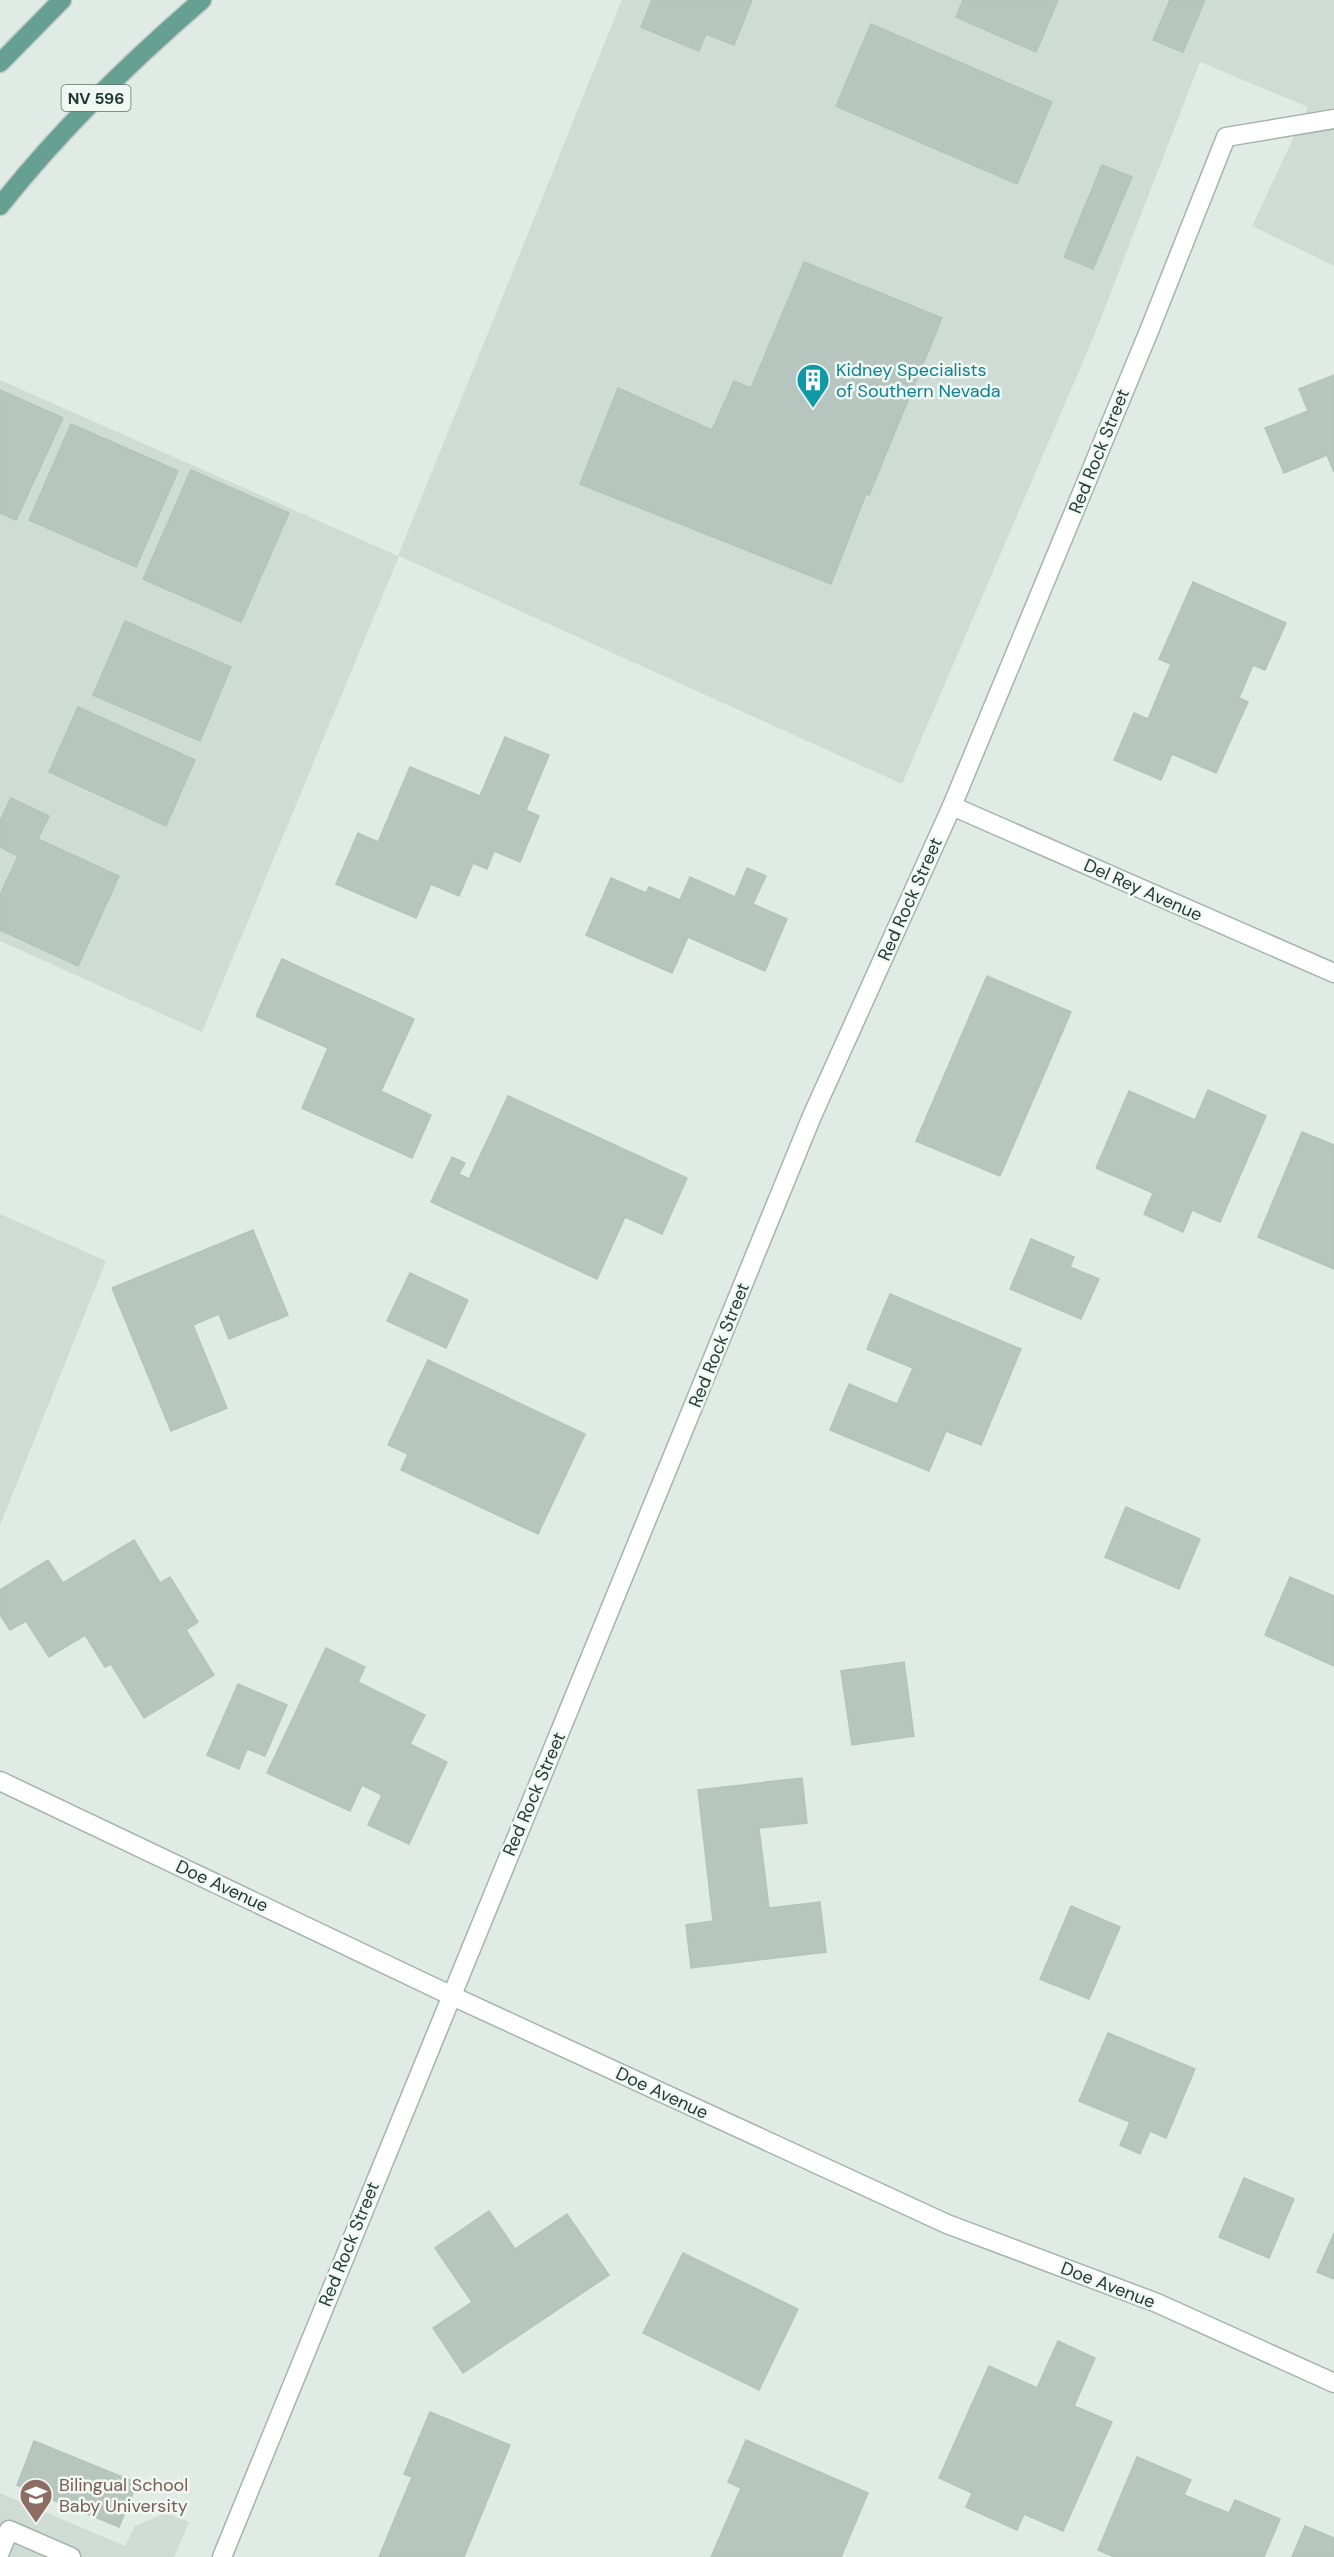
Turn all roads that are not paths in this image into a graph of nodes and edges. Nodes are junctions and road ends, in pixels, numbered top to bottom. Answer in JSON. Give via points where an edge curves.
{"nodes":[{"id":1,"x":63,"y":0,"type":"edge"},
{"id":2,"x":202,"y":0,"type":"edge"},
{"id":3,"x":0,"y":63,"type":"edge"},
{"id":4,"x":1334,"y":119,"type":"edge"},
{"id":5,"x":0,"y":206,"type":"edge"},
{"id":6,"x":952,"y":806,"type":"junction"},
{"id":7,"x":1334,"y":973,"type":"edge"},
{"id":8,"x":0,"y":1781,"type":"edge"},
{"id":9,"x":450,"y":1995,"type":"junction"},
{"id":10,"x":1334,"y":2383,"type":"edge"},
{"id":11,"x":0,"y":2552,"type":"edge"},
{"id":12,"x":71,"y":2557,"type":"edge"},
{"id":13,"x":222,"y":2557,"type":"edge"}],
"edges":[{"from":1,"to":3,"type":"main road"},
{"from":2,"to":5,"type":"main road","number":"NV 596","via":[[79,114]]},
{"from":4,"to":6,"type":"street","name":"Red Rock Street","via":[[1226,137]]},
{"from":6,"to":7,"type":"street","name":"Del Rey Avenue"},
{"from":6,"to":9,"type":"street","name":"Red Rock Street","via":[[812,1116]]},
{"from":8,"to":9,"type":"street","name":"Doe Avenue"},
{"from":9,"to":10,"type":"street","name":"Doe Avenue","via":[[947,2224],[1157,2303]]},
{"from":9,"to":13,"type":"street","name":"Red Rock Street"},
{"from":11,"to":12,"type":"street","via":[[9,2530]]}]}
